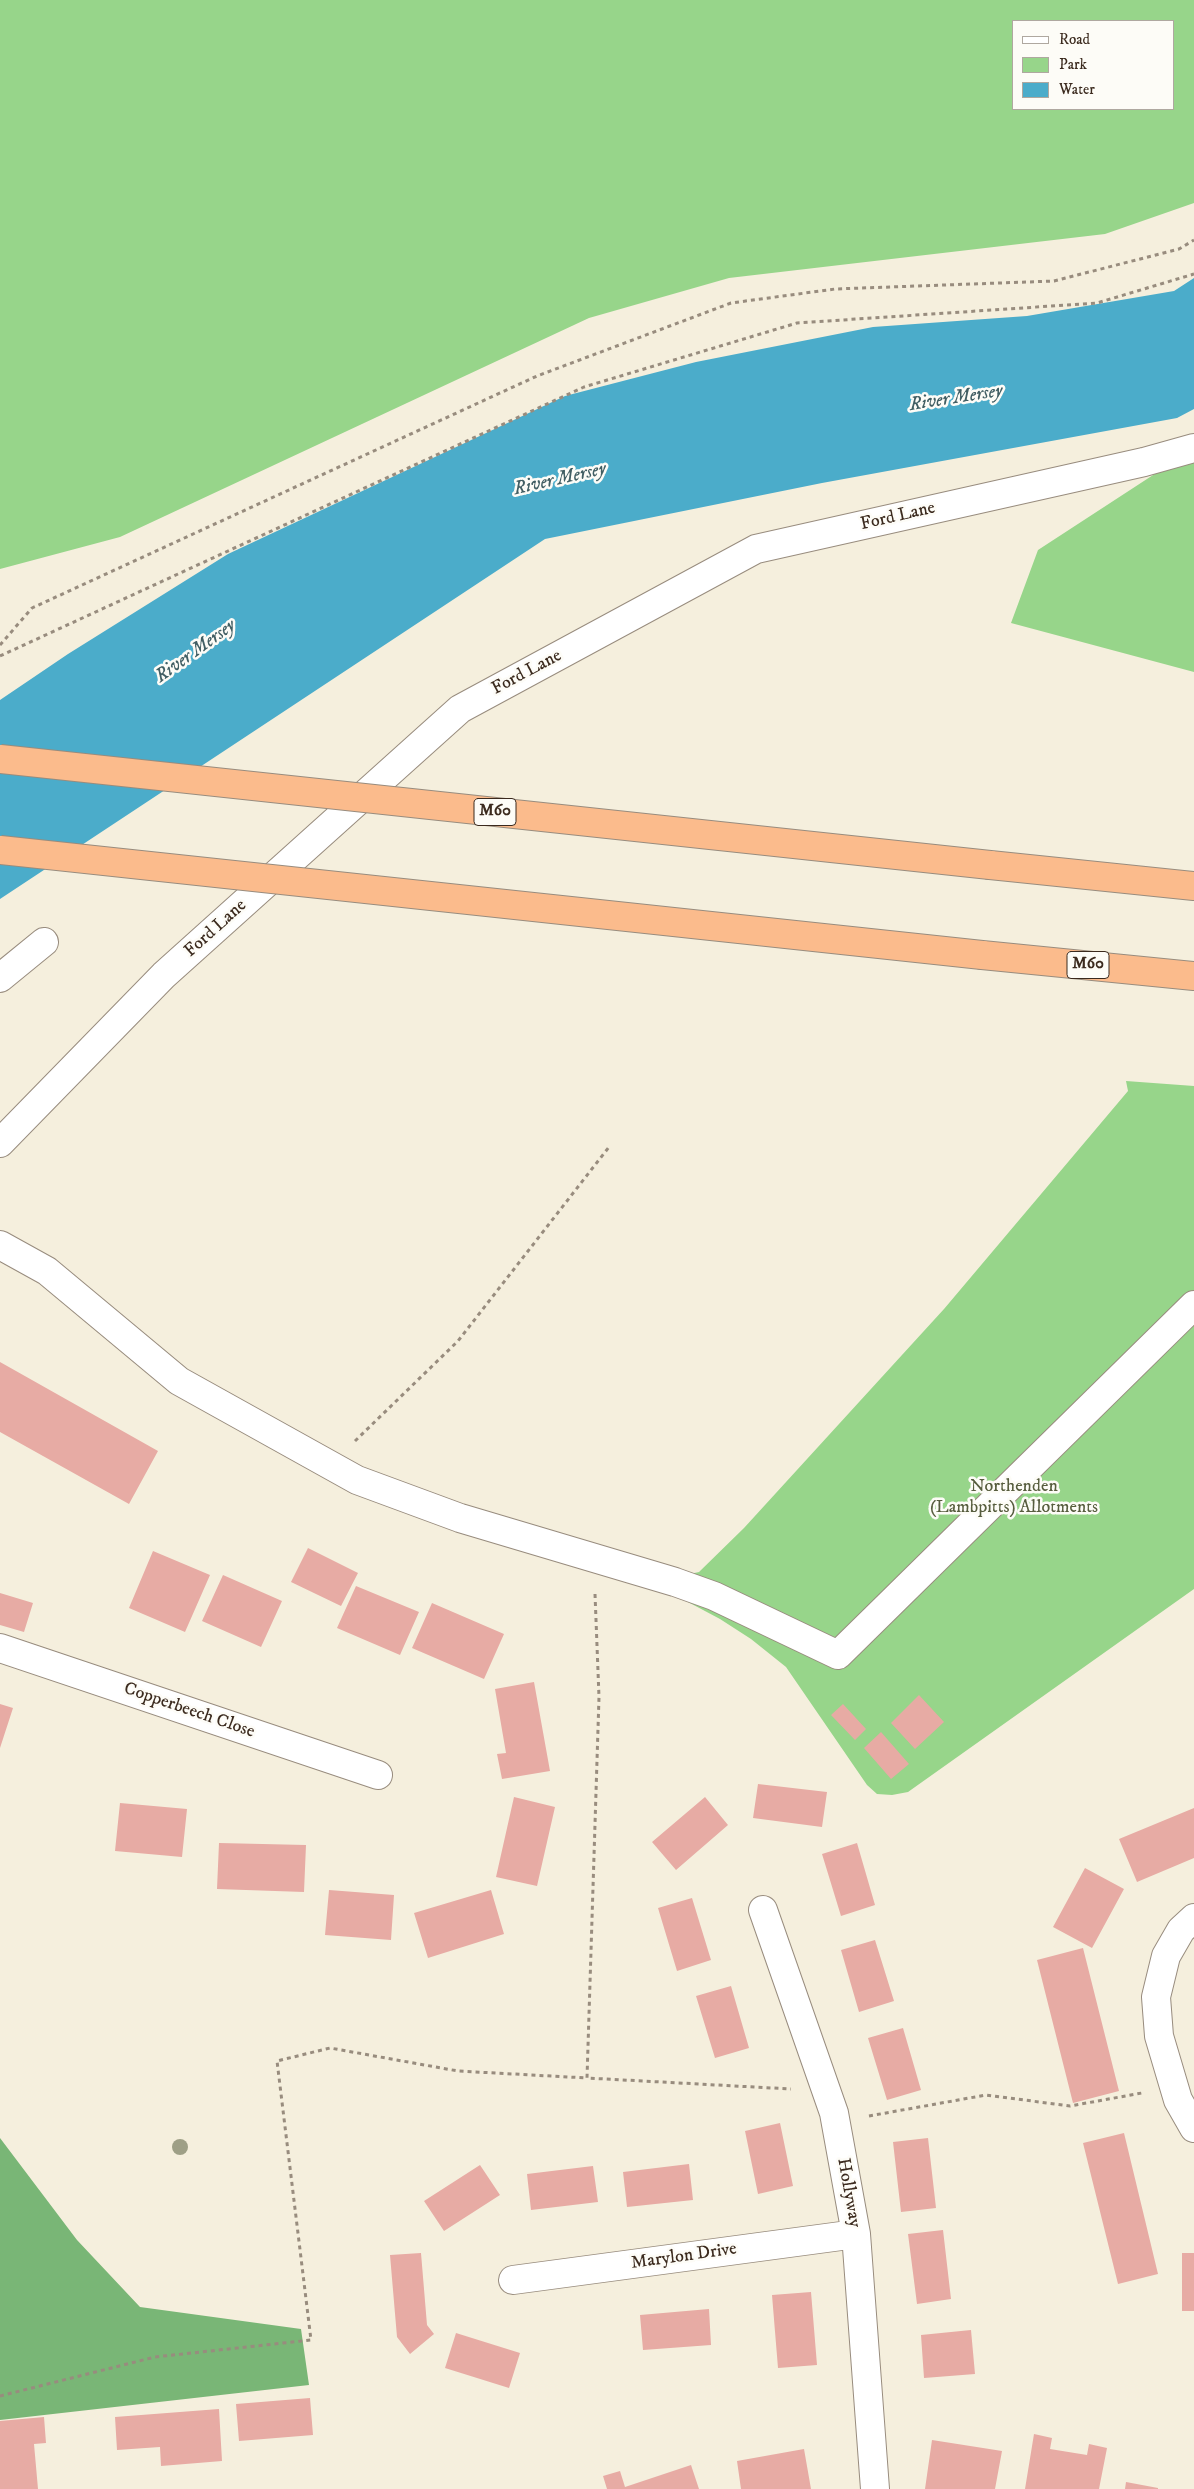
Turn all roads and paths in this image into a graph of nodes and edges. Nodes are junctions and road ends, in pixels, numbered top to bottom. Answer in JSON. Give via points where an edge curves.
{"nodes":[{"id":1,"x":1194,"y":240,"type":"edge"},
{"id":2,"x":1194,"y":274,"type":"edge"},
{"id":3,"x":1194,"y":448,"type":"edge"},
{"id":4,"x":0,"y":645,"type":"edge"},
{"id":5,"x":0,"y":656,"type":"edge"},
{"id":6,"x":0,"y":759,"type":"edge"},
{"id":7,"x":0,"y":850,"type":"edge"},
{"id":8,"x":1194,"y":886,"type":"edge"},
{"id":9,"x":44,"y":942,"type":"dead end"},
{"id":10,"x":1194,"y":976,"type":"edge"},
{"id":11,"x":0,"y":978,"type":"edge"},
{"id":12,"x":0,"y":1143,"type":"edge"},
{"id":13,"x":610,"y":1146,"type":"dead end"},
{"id":14,"x":0,"y":1246,"type":"edge"},
{"id":15,"x":1194,"y":1305,"type":"edge"},
{"id":16,"x":353,"y":1443,"type":"dead end"},
{"id":17,"x":593,"y":1558,"type":"junction"},
{"id":18,"x":0,"y":1648,"type":"edge"},
{"id":19,"x":378,"y":1775,"type":"dead end"},
{"id":20,"x":763,"y":1910,"type":"dead end"},
{"id":21,"x":1194,"y":1918,"type":"edge"},
{"id":22,"x":587,"y":2078,"type":"junction"},
{"id":23,"x":1174,"y":2086,"type":"junction"},
{"id":24,"x":827,"y":2092,"type":"junction"},
{"id":25,"x":836,"y":2122,"type":"junction"},
{"id":26,"x":1194,"y":2128,"type":"edge"},
{"id":27,"x":856,"y":2234,"type":"junction"},
{"id":28,"x":513,"y":2280,"type":"dead end"},
{"id":29,"x":0,"y":2396,"type":"edge"},
{"id":30,"x":875,"y":2489,"type":"edge"}],
"edges":[{"from":1,"to":4,"type":"path","via":[[1179,249],[1054,281],[835,289],[731,303],[537,376],[32,608]]},
{"from":2,"to":5,"type":"path","via":[[1097,303],[798,323],[584,386]]},
{"from":3,"to":12,"type":"street","name":"Ford Lane","via":[[756,549],[460,709],[164,975]]},
{"from":6,"to":8,"type":"highway","number":"M60","bridge":true},
{"from":7,"to":10,"type":"highway","number":"M60","bridge":true},
{"from":9,"to":11,"type":"street"},
{"from":13,"to":16,"type":"path","via":[[458,1342]]},
{"from":14,"to":17,"type":"street","via":[[47,1271],[179,1381],[357,1480],[460,1518]]},
{"from":15,"to":17,"type":"street","via":[[838,1655],[714,1596]]},
{"from":17,"to":22,"type":"path","via":[[599,1697]]},
{"from":18,"to":19,"type":"street","name":"Copperbeech Close"},
{"from":20,"to":24,"type":"street","name":"Hollyway"},
{"from":21,"to":23,"type":"street","via":[[1181,1930],[1166,1956],[1156,1997],[1158,2036]]},
{"from":22,"to":24,"type":"path"},
{"from":22,"to":29,"type":"path","via":[[458,2071],[330,2048],[277,2061],[311,2340],[155,2357]]},
{"from":23,"to":25,"type":"path","via":[[1070,2106],[986,2094]]},
{"from":23,"to":26,"type":"street"},
{"from":24,"to":25,"type":"street","name":"Hollyway"},
{"from":25,"to":27,"type":"street","name":"Hollyway"},
{"from":27,"to":28,"type":"street","name":"Marylon Drive"},
{"from":27,"to":30,"type":"street","name":"Hollyway"}]}
